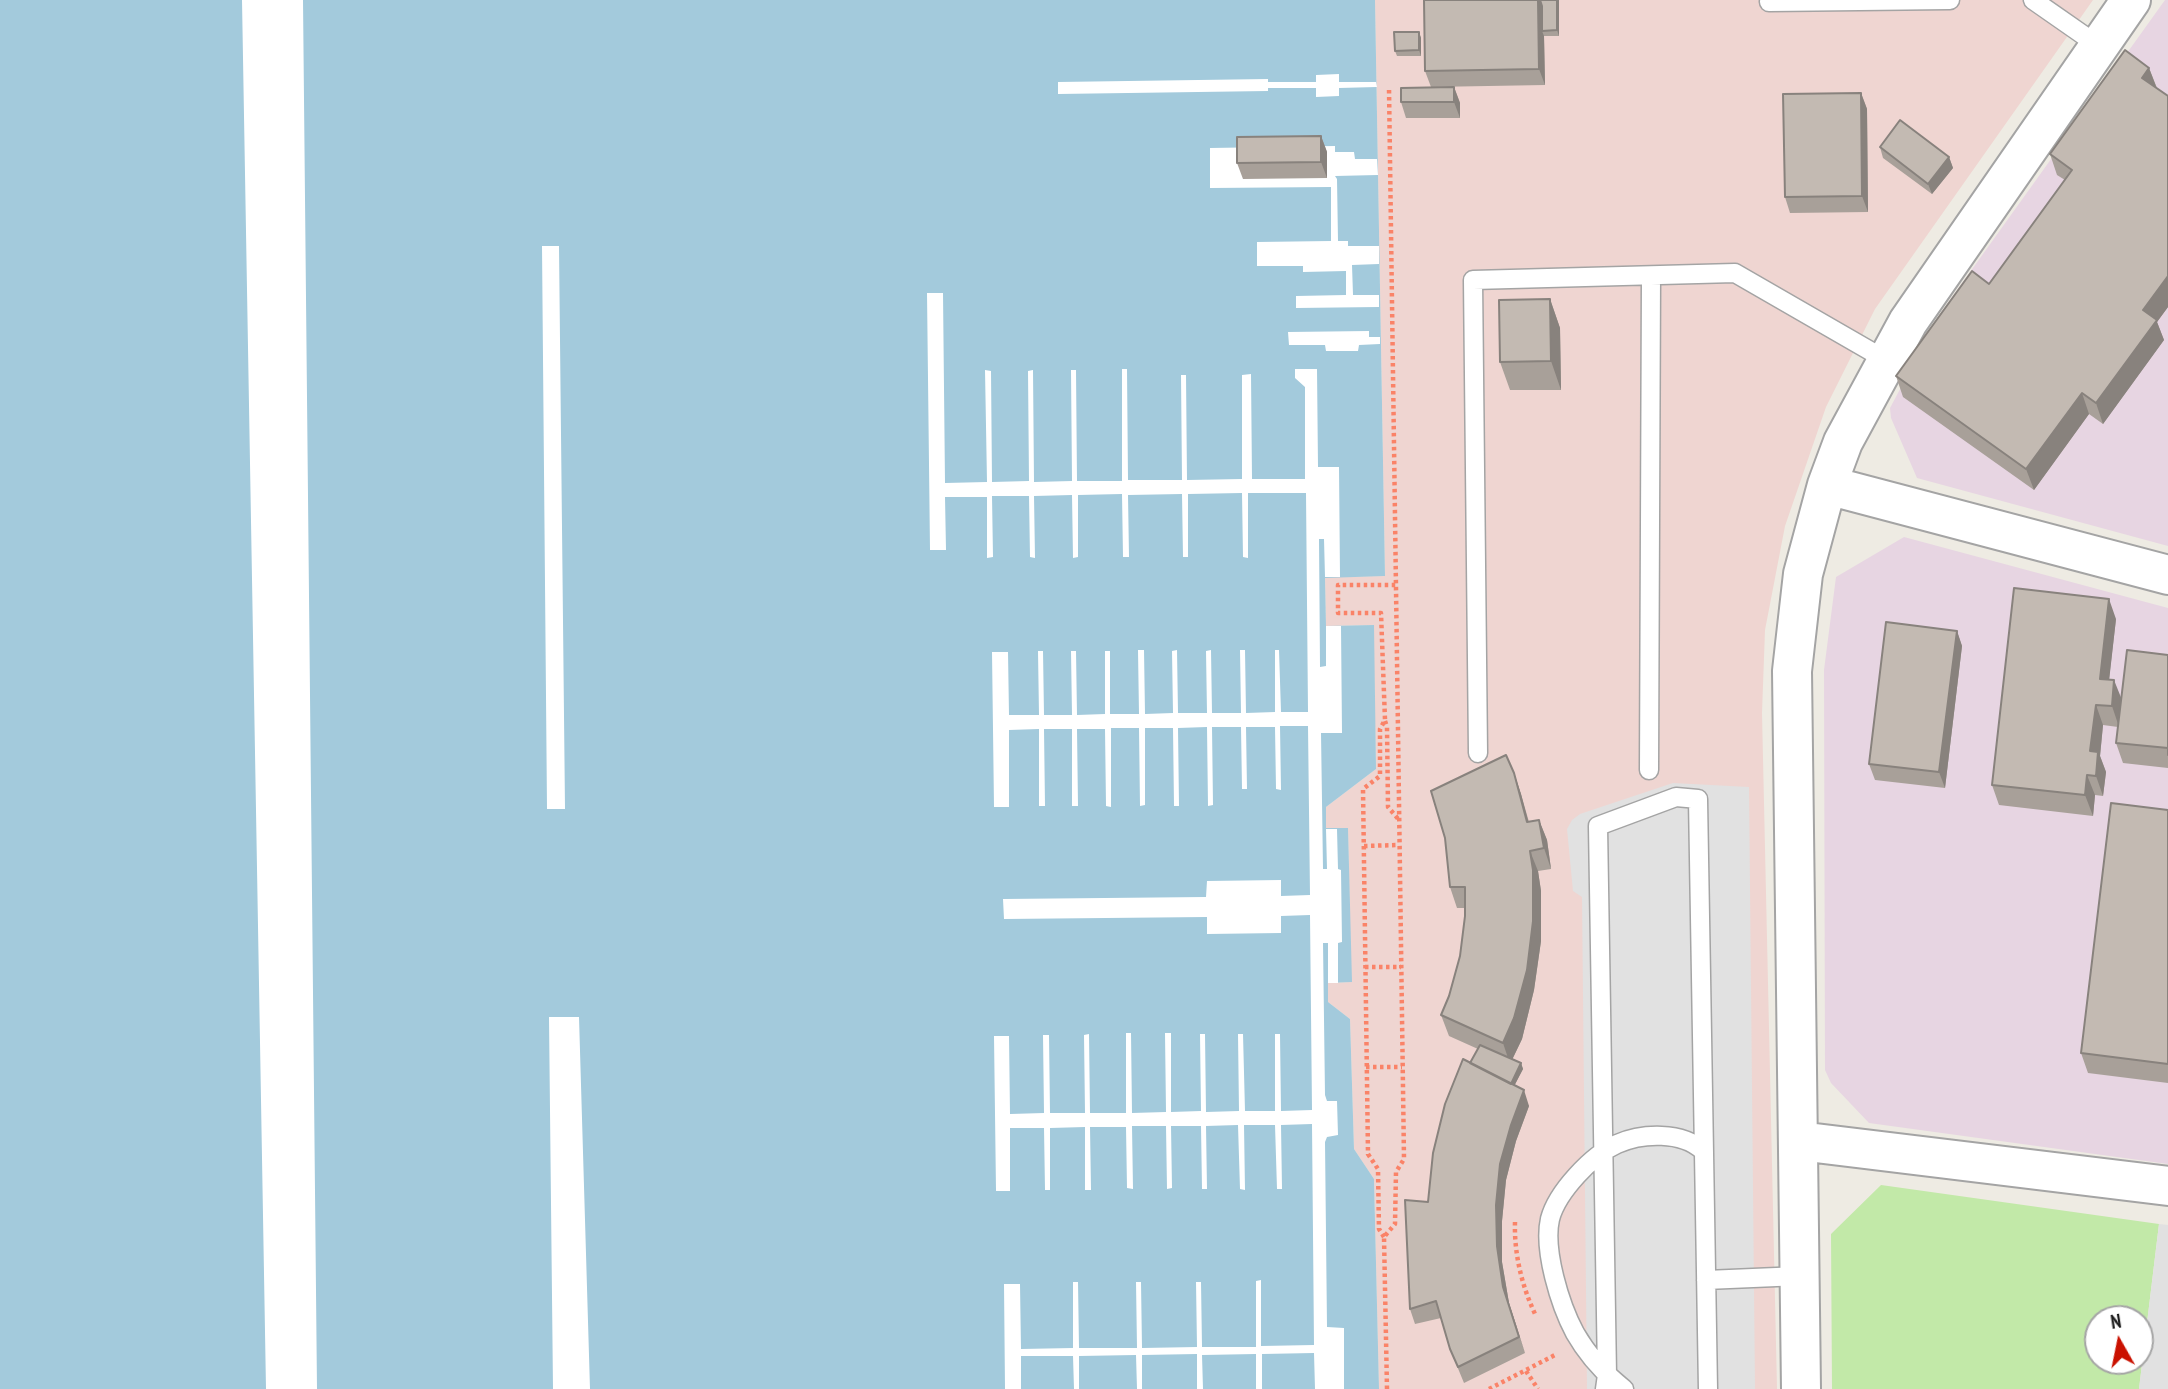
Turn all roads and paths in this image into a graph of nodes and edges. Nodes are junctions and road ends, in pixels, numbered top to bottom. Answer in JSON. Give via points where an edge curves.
{"nodes":[{"id":1,"x":1950,"y":0,"type":"edge"},
{"id":2,"x":2033,"y":0,"type":"edge"},
{"id":3,"x":2131,"y":0,"type":"edge"},
{"id":4,"x":1769,"y":2,"type":"dead end"},
{"id":5,"x":2099,"y":46,"type":"junction"},
{"id":6,"x":1390,"y":88,"type":"dead end"},
{"id":7,"x":1651,"y":275,"type":"junction"},
{"id":8,"x":1886,"y":360,"type":"junction"},
{"id":9,"x":1827,"y":485,"type":"junction"},
{"id":10,"x":2168,"y":575,"type":"edge"},
{"id":11,"x":1396,"y":585,"type":"junction"},
{"id":12,"x":1385,"y":720,"type":"junction"},
{"id":13,"x":1478,"y":753,"type":"dead end"},
{"id":14,"x":1649,"y":770,"type":"dead end"},
{"id":15,"x":1399,"y":820,"type":"junction"},
{"id":16,"x":1399,"y":845,"type":"junction"},
{"id":17,"x":1364,"y":846,"type":"junction"},
{"id":18,"x":1365,"y":967,"type":"junction"},
{"id":19,"x":1401,"y":967,"type":"junction"},
{"id":20,"x":1366,"y":1067,"type":"junction"},
{"id":21,"x":1402,"y":1067,"type":"junction"},
{"id":22,"x":1799,"y":1141,"type":"junction"},
{"id":23,"x":1703,"y":1151,"type":"junction"},
{"id":24,"x":1603,"y":1152,"type":"junction"},
{"id":25,"x":2168,"y":1186,"type":"edge"},
{"id":26,"x":1515,"y":1222,"type":"dead end"},
{"id":27,"x":1384,"y":1237,"type":"junction"},
{"id":28,"x":1800,"y":1276,"type":"junction"},
{"id":29,"x":1706,"y":1280,"type":"junction"},
{"id":30,"x":1539,"y":1323,"type":"dead end"},
{"id":31,"x":1551,"y":1345,"type":"dead end"},
{"id":32,"x":1526,"y":1371,"type":"junction"},
{"id":33,"x":1606,"y":1382,"type":"edge"},
{"id":34,"x":1387,"y":1389,"type":"edge"},
{"id":35,"x":1489,"y":1389,"type":"edge"},
{"id":36,"x":1538,"y":1389,"type":"edge"},
{"id":37,"x":1624,"y":1389,"type":"edge"},
{"id":38,"x":1707,"y":1389,"type":"edge"},
{"id":39,"x":1801,"y":1389,"type":"edge"}],
"edges":[{"from":1,"to":4,"type":"lane"},
{"from":2,"to":5,"type":"lane"},
{"from":3,"to":5,"type":"street"},
{"from":5,"to":8,"type":"street"},
{"from":6,"to":11,"type":"path"},
{"from":7,"to":8,"type":"lane","via":[[1735,273]]},
{"from":7,"to":13,"type":"lane","via":[[1474,280]]},
{"from":7,"to":14,"type":"lane"},
{"from":8,"to":9,"type":"street","via":[[1843,442]]},
{"from":9,"to":10,"type":"street"},
{"from":9,"to":22,"type":"street","via":[[1803,574],[1792,671]]},
{"from":11,"to":12,"type":"path","via":[[1338,585],[1338,613],[1381,613]]},
{"from":11,"to":15,"type":"path"},
{"from":12,"to":15,"type":"path","via":[[1388,807]]},
{"from":12,"to":17,"type":"path","via":[[1380,729],[1380,776],[1363,789]]},
{"from":15,"to":16,"type":"path"},
{"from":16,"to":17,"type":"path"},
{"from":16,"to":19,"type":"path"},
{"from":17,"to":18,"type":"path"},
{"from":18,"to":19,"type":"path"},
{"from":18,"to":20,"type":"path"},
{"from":19,"to":21,"type":"path"},
{"from":20,"to":21,"type":"path"},
{"from":20,"to":27,"type":"path","via":[[1368,1154],[1378,1169],[1379,1229]]},
{"from":21,"to":27,"type":"path","via":[[1404,1159],[1396,1172],[1395,1224]]},
{"from":22,"to":25,"type":"street"},
{"from":22,"to":28,"type":"street"},
{"from":23,"to":24,"type":"lane","via":[[1682,1138],[1656,1136]]},
{"from":23,"to":24,"type":"lane","via":[[1698,799],[1676,797],[1598,826]]},
{"from":23,"to":29,"type":"lane"},
{"from":24,"to":33,"type":"lane"},
{"from":24,"to":33,"type":"lane","via":[[1559,1200],[1550,1218],[1549,1242],[1561,1300],[1574,1332]]},
{"from":26,"to":30,"type":"path","via":[[1525,1291]]},
{"from":27,"to":34,"type":"path"},
{"from":28,"to":29,"type":"lane"},
{"from":28,"to":39,"type":"street"},
{"from":29,"to":38,"type":"lane"},
{"from":31,"to":32,"type":"path","via":[[1557,1355]]},
{"from":32,"to":35,"type":"path"},
{"from":32,"to":36,"type":"path"},
{"from":33,"to":37,"type":"lane"}]}
